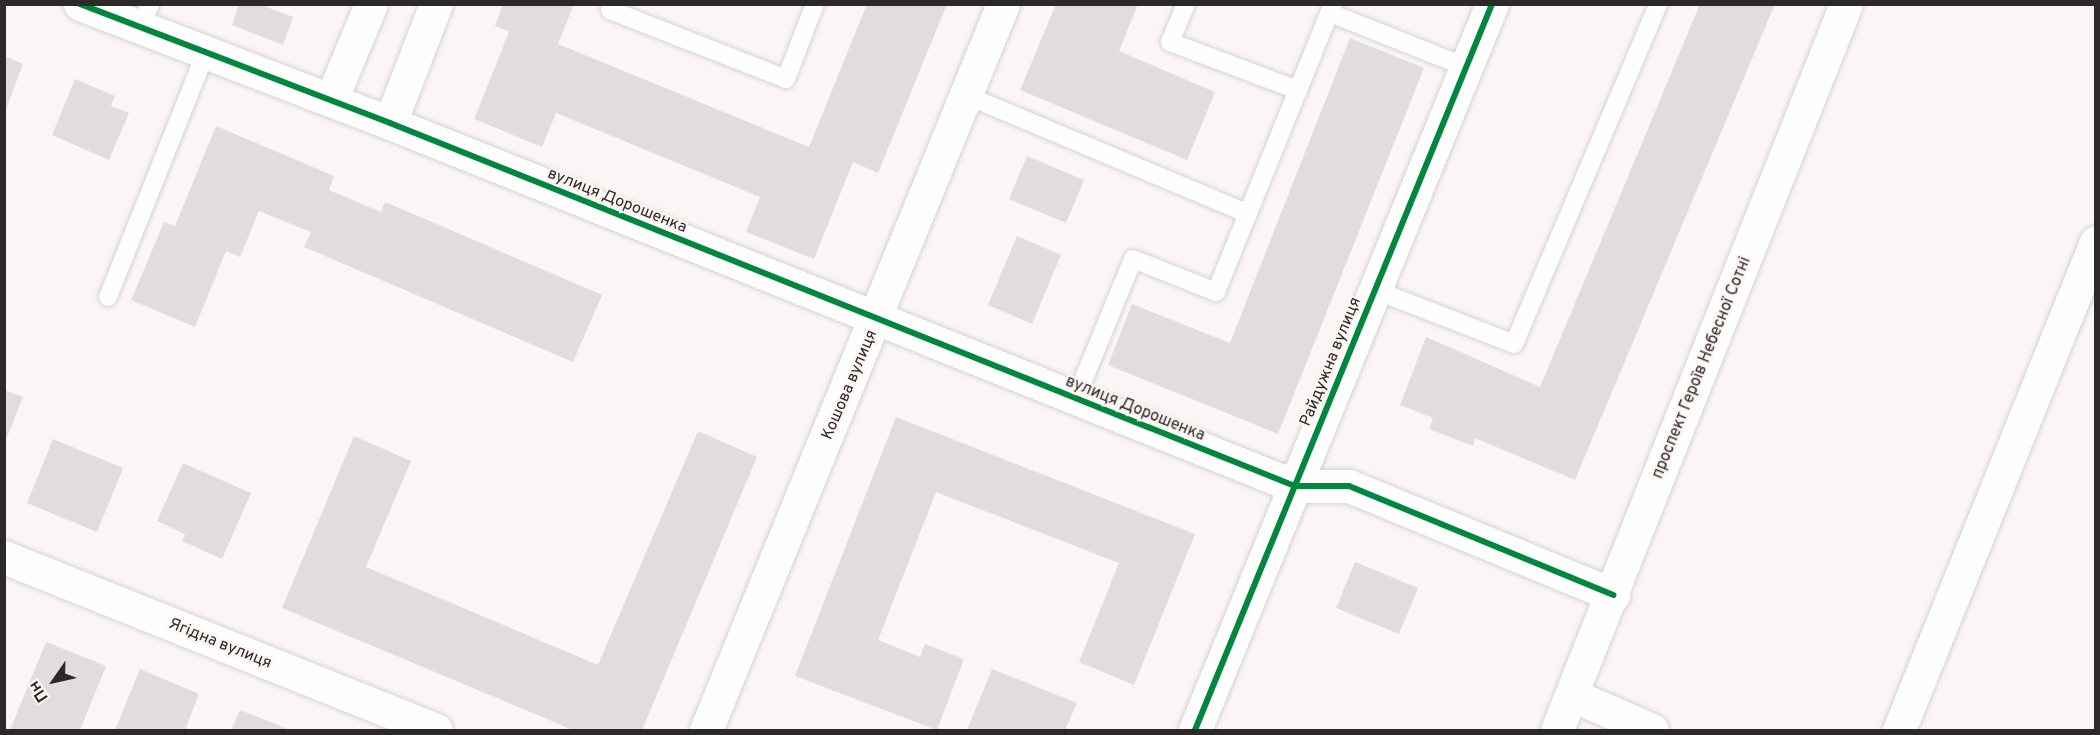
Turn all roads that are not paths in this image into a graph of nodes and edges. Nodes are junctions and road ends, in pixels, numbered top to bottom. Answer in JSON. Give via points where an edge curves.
{"nodes":[{"id":1,"x":80,"y":4,"type":"edge"},
{"id":2,"x":371,"y":4,"type":"edge"},
{"id":3,"x":436,"y":4,"type":"edge"},
{"id":4,"x":612,"y":4,"type":"edge"},
{"id":5,"x":814,"y":4,"type":"edge"},
{"id":6,"x":1003,"y":4,"type":"edge"},
{"id":7,"x":1186,"y":4,"type":"edge"},
{"id":8,"x":1492,"y":4,"type":"edge"},
{"id":9,"x":1658,"y":4,"type":"edge"},
{"id":10,"x":1846,"y":4,"type":"edge"},
{"id":11,"x":1332,"y":9,"type":"edge"},
{"id":12,"x":145,"y":16,"type":"edge"},
{"id":13,"x":206,"y":54,"type":"junction"},
{"id":14,"x":1466,"y":67,"type":"junction"},
{"id":15,"x":1298,"y":90,"type":"junction"},
{"id":16,"x":968,"y":96,"type":"junction"},
{"id":17,"x":331,"y":100,"type":"junction"},
{"id":18,"x":390,"y":123,"type":"junction"},
{"id":19,"x":1247,"y":213,"type":"junction"},
{"id":20,"x":2096,"y":242,"type":"edge"},
{"id":21,"x":1375,"y":290,"type":"junction"},
{"id":22,"x":108,"y":297,"type":"dead end"},
{"id":23,"x":876,"y":322,"type":"junction"},
{"id":24,"x":1075,"y":400,"type":"junction"},
{"id":25,"x":1295,"y":486,"type":"junction"},
{"id":26,"x":4,"y":557,"type":"edge"},
{"id":27,"x":1613,"y":595,"type":"junction"},
{"id":28,"x":1572,"y":695,"type":"junction"},
{"id":29,"x":436,"y":730,"type":"edge"},
{"id":30,"x":706,"y":730,"type":"edge"},
{"id":31,"x":1195,"y":730,"type":"edge"},
{"id":32,"x":1557,"y":730,"type":"edge"},
{"id":33,"x":1652,"y":730,"type":"edge"},
{"id":34,"x":1899,"y":730,"type":"edge"}],
"edges":[{"from":1,"to":12,"type":"street","name":"вулиця Дорошенка"},
{"from":2,"to":17,"type":"street"},
{"from":3,"to":18,"type":"street"},
{"from":4,"to":5,"type":"lane","via":[[610,10],[786,79]]},
{"from":6,"to":16,"type":"street","name":"Кошова вулиця"},
{"from":7,"to":15,"type":"lane","via":[[1170,42]]},
{"from":8,"to":14,"type":"street","name":"Райдужна вулиця"},
{"from":9,"to":21,"type":"lane","via":[[1514,344]]},
{"from":10,"to":27,"type":"street","name":"проспект Героїв Небесної Сотні"},
{"from":11,"to":14,"type":"lane"},
{"from":11,"to":15,"type":"lane"},
{"from":12,"to":13,"type":"street","name":"вулиця Дорошенка"},
{"from":13,"to":17,"type":"street","name":"вулиця Дорошенка"},
{"from":13,"to":22,"type":"lane"},
{"from":14,"to":21,"type":"street","name":"Райдужна вулиця"},
{"from":15,"to":19,"type":"lane"},
{"from":16,"to":19,"type":"lane"},
{"from":16,"to":23,"type":"street","name":"Кошова вулиця"},
{"from":17,"to":18,"type":"street","name":"вулиця Дорошенка"},
{"from":18,"to":23,"type":"street","name":"вулиця Дорошенка"},
{"from":19,"to":24,"type":"lane","via":[[1216,292],[1133,259]]},
{"from":20,"to":34,"type":"street"},
{"from":21,"to":25,"type":"street","name":"Райдужна вулиця"},
{"from":23,"to":24,"type":"street","name":"вулиця Дорошенка"},
{"from":23,"to":30,"type":"street","name":"Кошова вулиця"},
{"from":24,"to":25,"type":"street","name":"вулиця Дорошенка"},
{"from":25,"to":27,"type":"street","name":"вулиця Дорошенка","via":[[1349,486]]},
{"from":25,"to":31,"type":"street","name":"Райдужна вулиця"},
{"from":26,"to":29,"type":"street","name":"Ягідна вулиця"},
{"from":27,"to":28,"type":"street","name":"проспект Героїв Небесної Сотні"},
{"from":28,"to":32,"type":"street","name":"проспект Героїв Небесної Сотні"},
{"from":28,"to":33,"type":"street"}]}
